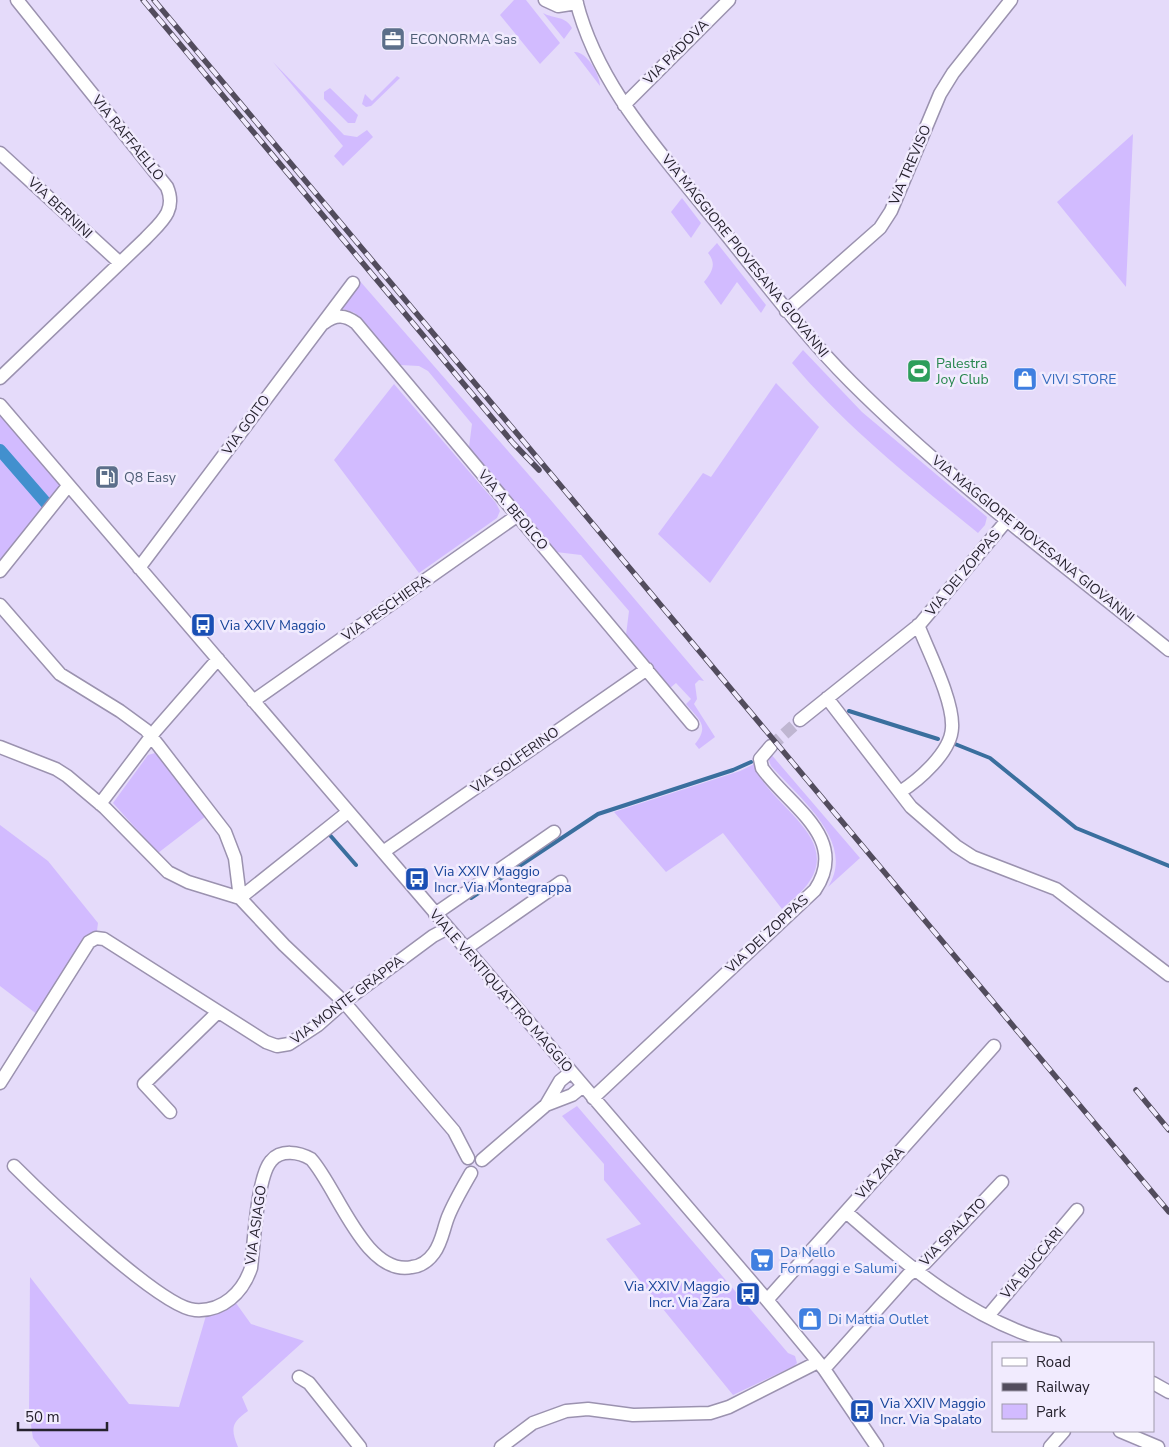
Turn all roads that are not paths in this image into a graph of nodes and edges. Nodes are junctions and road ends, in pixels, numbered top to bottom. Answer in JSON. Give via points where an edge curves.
{"nodes":[{"id":1,"x":17,"y":0,"type":"edge"},
{"id":2,"x":546,"y":0,"type":"edge"},
{"id":3,"x":728,"y":0,"type":"edge"},
{"id":4,"x":1011,"y":0,"type":"edge"},
{"id":5,"x":576,"y":1,"type":"edge"},
{"id":6,"x":624,"y":105,"type":"junction"},
{"id":7,"x":0,"y":152,"type":"edge"},
{"id":8,"x":120,"y":262,"type":"junction"},
{"id":9,"x":353,"y":283,"type":"dead end"},
{"id":10,"x":786,"y":311,"type":"junction"},
{"id":11,"x":324,"y":323,"type":"junction"},
{"id":12,"x":0,"y":378,"type":"edge"},
{"id":13,"x":0,"y":405,"type":"edge"},
{"id":14,"x":68,"y":486,"type":"junction"},
{"id":15,"x":518,"y":515,"type":"junction"},
{"id":16,"x":1008,"y":519,"type":"junction"},
{"id":17,"x":139,"y":568,"type":"junction"},
{"id":18,"x":0,"y":571,"type":"edge"},
{"id":19,"x":0,"y":606,"type":"edge"},
{"id":20,"x":918,"y":625,"type":"junction"},
{"id":21,"x":1169,"y":650,"type":"edge"},
{"id":22,"x":218,"y":659,"type":"junction"},
{"id":23,"x":647,"y":669,"type":"junction"},
{"id":24,"x":827,"y":698,"type":"junction"},
{"id":25,"x":253,"y":700,"type":"junction"},
{"id":26,"x":800,"y":720,"type":"tunnel mouth"},
{"id":27,"x":692,"y":724,"type":"dead end"},
{"id":28,"x":151,"y":737,"type":"junction"},
{"id":29,"x":771,"y":746,"type":"tunnel mouth"},
{"id":30,"x":0,"y":747,"type":"edge"},
{"id":31,"x":900,"y":792,"type":"junction"},
{"id":32,"x":100,"y":804,"type":"junction"},
{"id":33,"x":348,"y":812,"type":"junction"},
{"id":34,"x":554,"y":832,"type":"dead end"},
{"id":35,"x":382,"y":852,"type":"junction"},
{"id":36,"x":561,"y":882,"type":"dead end"},
{"id":37,"x":240,"y":898,"type":"junction"},
{"id":38,"x":436,"y":914,"type":"junction"},
{"id":39,"x":448,"y":928,"type":"junction"},
{"id":40,"x":466,"y":949,"type":"junction"},
{"id":41,"x":1169,"y":975,"type":"edge"},
{"id":42,"x":344,"y":1002,"type":"junction"},
{"id":43,"x":218,"y":1012,"type":"junction"},
{"id":44,"x":994,"y":1046,"type":"dead end"},
{"id":45,"x":571,"y":1072,"type":"junction"},
{"id":46,"x":0,"y":1083,"type":"edge"},
{"id":47,"x":583,"y":1086,"type":"junction"},
{"id":48,"x":593,"y":1098,"type":"junction"},
{"id":49,"x":546,"y":1105,"type":"junction"},
{"id":50,"x":170,"y":1112,"type":"dead end"},
{"id":51,"x":468,"y":1158,"type":"junction"},
{"id":52,"x":482,"y":1160,"type":"junction"},
{"id":53,"x":14,"y":1166,"type":"dead end"},
{"id":54,"x":471,"y":1173,"type":"junction"},
{"id":55,"x":1002,"y":1182,"type":"dead end"},
{"id":56,"x":1077,"y":1210,"type":"dead end"},
{"id":57,"x":846,"y":1212,"type":"junction"},
{"id":58,"x":914,"y":1271,"type":"junction"},
{"id":59,"x":767,"y":1300,"type":"junction"},
{"id":60,"x":988,"y":1316,"type":"junction"},
{"id":61,"x":1052,"y":1342,"type":"edge"},
{"id":62,"x":821,"y":1366,"type":"junction"},
{"id":63,"x":299,"y":1378,"type":"dead end"},
{"id":64,"x":1154,"y":1384,"type":"edge"},
{"id":65,"x":1169,"y":1392,"type":"edge"},
{"id":66,"x":1063,"y":1432,"type":"edge"},
{"id":67,"x":1122,"y":1432,"type":"edge"},
{"id":68,"x":360,"y":1447,"type":"edge"},
{"id":69,"x":501,"y":1447,"type":"edge"},
{"id":70,"x":877,"y":1447,"type":"edge"},
{"id":71,"x":1050,"y":1447,"type":"edge"},
{"id":72,"x":1158,"y":1447,"type":"edge"}],
"edges":[{"from":1,"to":8,"type":"street","name":"VIA RAFFAELLO","via":[[167,186],[171,196],[171,209],[167,216]]},
{"from":2,"to":5,"type":"street","via":[[558,6]]},
{"from":3,"to":6,"type":"street","name":"VIA PADOVA"},
{"from":4,"to":10,"type":"street","name":"VIA TREVISO","via":[[952,73],[891,211],[880,228]]},
{"from":5,"to":6,"type":"street","name":"VIA MAGGIORE PIOVESANA GIOVANNI","via":[[596,55]]},
{"from":6,"to":10,"type":"street","name":"VIA MAGGIORE PIOVESANA GIOVANNI"},
{"from":7,"to":8,"type":"street","name":"VIA BERNINI"},
{"from":8,"to":12,"type":"street","name":"VIA RAFFAELLO"},
{"from":9,"to":11,"type":"street","name":"VIA GOITO"},
{"from":10,"to":16,"type":"street","name":"VIA MAGGIORE PIOVESANA GIOVANNI","via":[[831,362],[901,430]]},
{"from":11,"to":15,"type":"street","name":"VIA A. BEOLCO","via":[[339,316],[356,323]]},
{"from":11,"to":17,"type":"street","name":"VIA GOITO"},
{"from":13,"to":14,"type":"street","name":"VIALE VENTIQUATTRO MAGGIO"},
{"from":14,"to":17,"type":"street","name":"VIALE VENTIQUATTRO MAGGIO"},
{"from":14,"to":18,"type":"street"},
{"from":15,"to":23,"type":"street","name":"VIA A. BEOLCO"},
{"from":15,"to":25,"type":"street","name":"VIA PESCHIERA"},
{"from":16,"to":20,"type":"street","name":"VIA DEI ZOPPAS"},
{"from":16,"to":21,"type":"street","name":"VIA MAGGIORE PIOVESANA GIOVANNI"},
{"from":17,"to":22,"type":"street","name":"VIALE VENTIQUATTRO MAGGIO"},
{"from":19,"to":28,"type":"street","via":[[60,674],[120,711]]},
{"from":20,"to":24,"type":"street","name":"VIA DEI ZOPPAS"},
{"from":20,"to":31,"type":"street","name":"VIA DEI ZOPPAS","via":[[948,701],[952,728],[932,765]]},
{"from":22,"to":25,"type":"street","name":"VIALE VENTIQUATTRO MAGGIO"},
{"from":22,"to":28,"type":"street"},
{"from":23,"to":27,"type":"street","name":"VIA A. BEOLCO"},
{"from":23,"to":35,"type":"street","name":"VIA SOLFERINO"},
{"from":24,"to":26,"type":"street","name":"VIA DEI ZOPPAS"},
{"from":24,"to":31,"type":"street"},
{"from":25,"to":33,"type":"street","name":"VIALE VENTIQUATTRO MAGGIO"},
{"from":28,"to":32,"type":"street"},
{"from":28,"to":37,"type":"street","via":[[225,832],[235,858]]},
{"from":29,"to":48,"type":"street","name":"VIA DEI ZOPPAS","via":[[760,759],[762,768],[821,836],[826,859],[821,880],[815,890]]},
{"from":30,"to":32,"type":"street","via":[[56,769]]},
{"from":31,"to":41,"type":"street","via":[[920,816],[956,846],[1056,889]]},
{"from":32,"to":37,"type":"street","via":[[168,872],[188,882]]},
{"from":33,"to":35,"type":"street","name":"VIALE VENTIQUATTRO MAGGIO"},
{"from":33,"to":37,"type":"street"},
{"from":34,"to":38,"type":"street"},
{"from":35,"to":38,"type":"street","name":"VIALE VENTIQUATTRO MAGGIO"},
{"from":36,"to":40,"type":"street"},
{"from":37,"to":42,"type":"street"},
{"from":38,"to":39,"type":"street","name":"VIALE VENTIQUATTRO MAGGIO"},
{"from":39,"to":40,"type":"street","name":"VIALE VENTIQUATTRO MAGGIO"},
{"from":39,"to":42,"type":"street","name":"VIA MONTE GRAPPA"},
{"from":40,"to":45,"type":"street","name":"VIALE VENTIQUATTRO MAGGIO"},
{"from":42,"to":43,"type":"street","name":"VIA MONTE GRAPPA","via":[[301,1037],[277,1046]]},
{"from":42,"to":51,"type":"street","via":[[454,1131]]},
{"from":43,"to":46,"type":"street","name":"VIA MONTE GRAPPA","via":[[104,939],[96,938],[90,942]]},
{"from":43,"to":50,"type":"street","via":[[144,1084]]},
{"from":44,"to":57,"type":"street","name":"VIA ZARA"},
{"from":45,"to":47,"type":"street","name":"VIALE VENTIQUATTRO MAGGIO"},
{"from":45,"to":49,"type":"street","via":[[560,1081]]},
{"from":47,"to":48,"type":"street","name":"VIALE VENTIQUATTRO MAGGIO"},
{"from":47,"to":49,"type":"street","via":[[572,1095]]},
{"from":48,"to":59,"type":"street","name":"VIALE VENTIQUATTRO MAGGIO"},
{"from":49,"to":52,"type":"street"},
{"from":51,"to":52,"type":"street","via":[[477,1156]]},
{"from":51,"to":54,"type":"street","via":[[465,1166]]},
{"from":52,"to":54,"type":"street","via":[[480,1171]]},
{"from":53,"to":54,"type":"street","name":"VIA ASIAGO","via":[[94,1241],[166,1297],[195,1310],[222,1305],[233,1298],[247,1279],[262,1179],[272,1160],[279,1155],[298,1153],[311,1159],[378,1258],[401,1269],[426,1262],[433,1254]]},
{"from":55,"to":58,"type":"street","name":"VIA SPALATO","via":[[925,1264]]},
{"from":56,"to":60,"type":"street","name":"VIA BUCCARI"},
{"from":57,"to":58,"type":"street"},
{"from":57,"to":59,"type":"street","name":"VIA ZARA"},
{"from":58,"to":60,"type":"street"},
{"from":58,"to":62,"type":"street","name":"VIA SPALATO"},
{"from":59,"to":62,"type":"street","name":"VIALE VENTIQUATTRO MAGGIO"},
{"from":60,"to":61,"type":"street","via":[[1027,1336]]},
{"from":62,"to":69,"type":"street","via":[[710,1413],[633,1415],[588,1409],[566,1410],[533,1423]]},
{"from":62,"to":70,"type":"street","name":"VIALE VENTIQUATTRO MAGGIO"},
{"from":63,"to":68,"type":"street","via":[[309,1383]]},
{"from":64,"to":65,"type":"street"},
{"from":66,"to":71,"type":"street"},
{"from":67,"to":72,"type":"street"}]}
